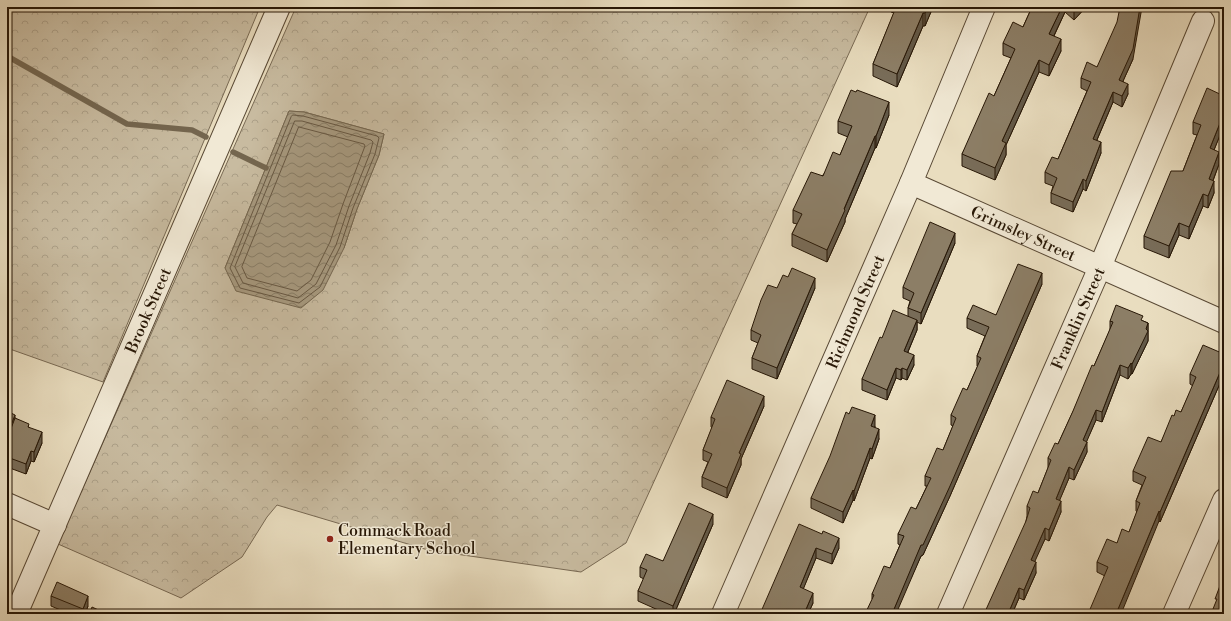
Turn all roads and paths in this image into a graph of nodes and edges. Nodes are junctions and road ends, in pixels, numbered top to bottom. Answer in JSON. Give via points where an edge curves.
{"nodes":[{"id":1,"x":279,"y":7,"type":"edge"},
{"id":2,"x":984,"y":7,"type":"edge"},
{"id":3,"x":1203,"y":21,"type":"dead end"},
{"id":4,"x":911,"y":183,"type":"junction"},
{"id":5,"x":1100,"y":267,"type":"junction"},
{"id":6,"x":1224,"y":322,"type":"edge"},
{"id":7,"x":1224,"y":500,"type":"edge"},
{"id":8,"x":7,"y":504,"type":"edge"},
{"id":9,"x":55,"y":525,"type":"junction"},
{"id":10,"x":16,"y":614,"type":"edge"},
{"id":11,"x":723,"y":614,"type":"edge"},
{"id":12,"x":948,"y":614,"type":"edge"},
{"id":13,"x":1174,"y":614,"type":"edge"}],
"edges":[{"from":1,"to":9,"type":"street","name":"Brook Street"},
{"from":2,"to":4,"type":"street","name":"Richmond Street"},
{"from":3,"to":5,"type":"street","name":"Franklin Street"},
{"from":4,"to":5,"type":"street","name":"Grimsley Street"},
{"from":4,"to":11,"type":"street","name":"Richmond Street"},
{"from":5,"to":6,"type":"street","name":"Grimsley Street"},
{"from":5,"to":12,"type":"street","name":"Franklin Street"},
{"from":7,"to":13,"type":"street"},
{"from":8,"to":9,"type":"street"},
{"from":9,"to":10,"type":"street","name":"Brook Street"}]}
